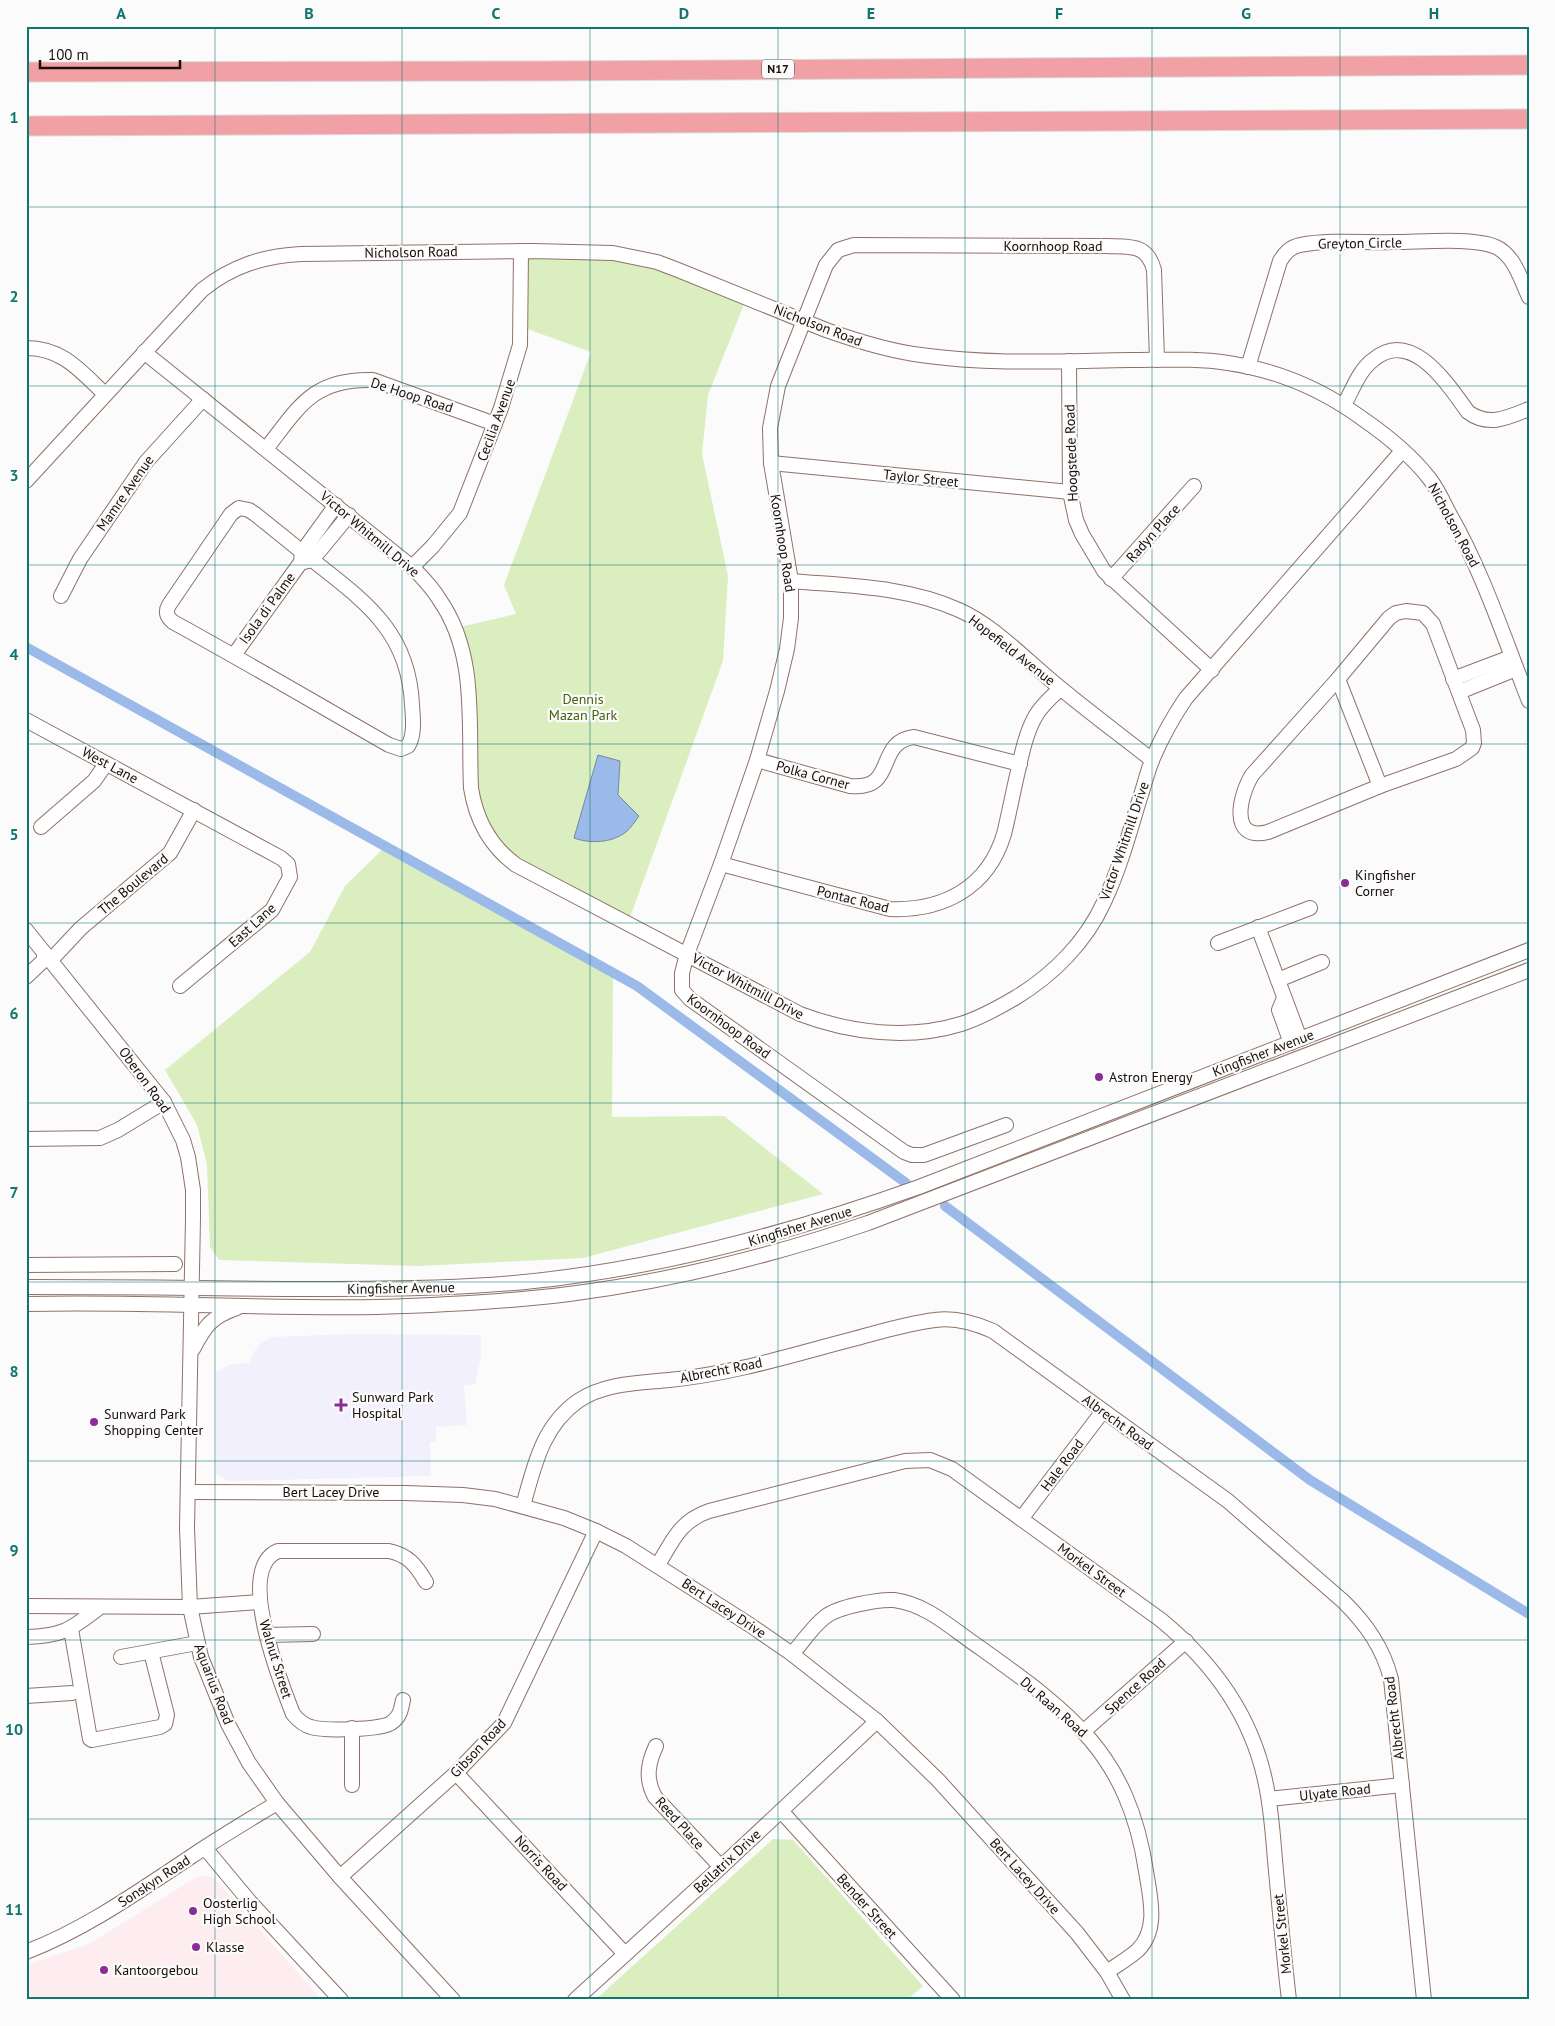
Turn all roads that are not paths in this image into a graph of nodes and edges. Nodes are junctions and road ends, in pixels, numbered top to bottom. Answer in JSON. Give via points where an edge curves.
{"nodes":[{"id":1,"x":1529,"y":65,"type":"edge"},
{"id":2,"x":26,"y":72,"type":"edge"},
{"id":3,"x":1529,"y":119,"type":"edge"},
{"id":4,"x":26,"y":126,"type":"edge"},
{"id":5,"x":520,"y":252,"type":"junction"},
{"id":6,"x":1529,"y":297,"type":"edge"},
{"id":7,"x":803,"y":320,"type":"junction"},
{"id":8,"x":26,"y":348,"type":"edge"},
{"id":9,"x":144,"y":352,"type":"junction"},
{"id":10,"x":1157,"y":360,"type":"junction"},
{"id":11,"x":1069,"y":361,"type":"junction"},
{"id":12,"x":1248,"y":367,"type":"junction"},
{"id":13,"x":105,"y":394,"type":"junction"},
{"id":14,"x":203,"y":399,"type":"junction"},
{"id":15,"x":1344,"y":405,"type":"junction"},
{"id":16,"x":1529,"y":409,"type":"edge"},
{"id":17,"x":495,"y":424,"type":"junction"},
{"id":18,"x":266,"y":449,"type":"junction"},
{"id":19,"x":1402,"y":451,"type":"junction"},
{"id":20,"x":771,"y":463,"type":"junction"},
{"id":21,"x":26,"y":481,"type":"edge"},
{"id":22,"x":1194,"y":486,"type":"dead end"},
{"id":23,"x":1070,"y":492,"type":"junction"},
{"id":24,"x":336,"y":505,"type":"junction"},
{"id":25,"x":349,"y":515,"type":"junction"},
{"id":26,"x":305,"y":558,"type":"junction"},
{"id":27,"x":412,"y":567,"type":"junction"},
{"id":28,"x":1111,"y":579,"type":"junction"},
{"id":29,"x":791,"y":581,"type":"junction"},
{"id":30,"x":61,"y":596,"type":"dead end"},
{"id":31,"x":234,"y":655,"type":"junction"},
{"id":32,"x":1514,"y":663,"type":"junction"},
{"id":33,"x":1212,"y":670,"type":"junction"},
{"id":34,"x":1338,"y":679,"type":"junction"},
{"id":35,"x":1456,"y":685,"type":"junction"},
{"id":36,"x":1060,"y":689,"type":"junction"},
{"id":37,"x":1529,"y":702,"type":"edge"},
{"id":38,"x":26,"y":720,"type":"edge"},
{"id":39,"x":757,"y":760,"type":"junction"},
{"id":40,"x":1152,"y":760,"type":"junction"},
{"id":41,"x":106,"y":764,"type":"junction"},
{"id":42,"x":1020,"y":764,"type":"junction"},
{"id":43,"x":1380,"y":786,"type":"junction"},
{"id":44,"x":194,"y":810,"type":"junction"},
{"id":45,"x":41,"y":827,"type":"dead end"},
{"id":46,"x":721,"y":864,"type":"junction"},
{"id":47,"x":1310,"y":908,"type":"dead end"},
{"id":48,"x":1258,"y":927,"type":"junction"},
{"id":49,"x":26,"y":930,"type":"edge"},
{"id":50,"x":1218,"y":943,"type":"dead end"},
{"id":51,"x":1529,"y":950,"type":"edge"},
{"id":52,"x":687,"y":954,"type":"junction"},
{"id":53,"x":46,"y":957,"type":"junction"},
{"id":54,"x":1322,"y":962,"type":"dead end"},
{"id":55,"x":1529,"y":970,"type":"edge"},
{"id":56,"x":26,"y":977,"type":"edge"},
{"id":57,"x":1278,"y":980,"type":"junction"},
{"id":58,"x":180,"y":986,"type":"dead end"},
{"id":59,"x":1295,"y":1041,"type":"junction"},
{"id":60,"x":164,"y":1102,"type":"junction"},
{"id":61,"x":1006,"y":1125,"type":"dead end"},
{"id":62,"x":26,"y":1139,"type":"edge"},
{"id":63,"x":175,"y":1264,"type":"dead end"},
{"id":64,"x":26,"y":1266,"type":"edge"},
{"id":65,"x":26,"y":1287,"type":"edge"},
{"id":66,"x":192,"y":1288,"type":"junction"},
{"id":67,"x":26,"y":1304,"type":"edge"},
{"id":68,"x":192,"y":1305,"type":"junction"},
{"id":69,"x":245,"y":1306,"type":"junction"},
{"id":70,"x":191,"y":1351,"type":"junction"},
{"id":71,"x":1103,"y":1411,"type":"junction"},
{"id":72,"x":188,"y":1492,"type":"junction"},
{"id":73,"x":523,"y":1506,"type":"junction"},
{"id":74,"x":1021,"y":1519,"type":"junction"},
{"id":75,"x":596,"y":1531,"type":"junction"},
{"id":76,"x":658,"y":1565,"type":"junction"},
{"id":77,"x":426,"y":1582,"type":"dead end"},
{"id":78,"x":260,"y":1602,"type":"junction"},
{"id":79,"x":26,"y":1606,"type":"edge"},
{"id":80,"x":100,"y":1607,"type":"junction"},
{"id":81,"x":190,"y":1607,"type":"junction"},
{"id":82,"x":70,"y":1629,"type":"junction"},
{"id":83,"x":313,"y":1634,"type":"dead end"},
{"id":84,"x":267,"y":1635,"type":"junction"},
{"id":85,"x":26,"y":1637,"type":"edge"},
{"id":86,"x":1186,"y":1641,"type":"junction"},
{"id":87,"x":197,"y":1644,"type":"junction"},
{"id":88,"x":152,"y":1652,"type":"junction"},
{"id":89,"x":792,"y":1654,"type":"junction"},
{"id":90,"x":121,"y":1657,"type":"dead end"},
{"id":91,"x":72,"y":1693,"type":"dead end"},
{"id":92,"x":26,"y":1696,"type":"edge"},
{"id":93,"x":403,"y":1700,"type":"dead end"},
{"id":94,"x":877,"y":1721,"type":"junction"},
{"id":95,"x":352,"y":1728,"type":"junction"},
{"id":96,"x":1084,"y":1731,"type":"junction"},
{"id":97,"x":656,"y":1746,"type":"dead end"},
{"id":98,"x":456,"y":1773,"type":"junction"},
{"id":99,"x":352,"y":1785,"type":"dead end"},
{"id":100,"x":1402,"y":1785,"type":"junction"},
{"id":101,"x":1269,"y":1799,"type":"junction"},
{"id":102,"x":277,"y":1803,"type":"junction"},
{"id":103,"x":781,"y":1812,"type":"junction"},
{"id":104,"x":205,"y":1848,"type":"junction"},
{"id":105,"x":721,"y":1867,"type":"junction"},
{"id":106,"x":340,"y":1877,"type":"junction"},
{"id":107,"x":26,"y":1952,"type":"edge"},
{"id":108,"x":625,"y":1954,"type":"junction"},
{"id":109,"x":1107,"y":1972,"type":"junction"},
{"id":110,"x":341,"y":2000,"type":"edge"},
{"id":111,"x":452,"y":2000,"type":"edge"},
{"id":112,"x":575,"y":2000,"type":"edge"},
{"id":113,"x":953,"y":2000,"type":"edge"},
{"id":114,"x":1123,"y":2000,"type":"edge"},
{"id":115,"x":1289,"y":2000,"type":"edge"},
{"id":116,"x":1424,"y":2000,"type":"edge"}],
"edges":[{"from":1,"to":2,"type":"highway","number":"N17"},
{"from":3,"to":4,"type":"highway"},
{"from":5,"to":7,"type":"street","name":"Nicholson Road","via":[[593,252],[642,259]]},
{"from":5,"to":9,"type":"street","name":"Nicholson Road","via":[[301,254],[261,258],[234,268],[214,281]]},
{"from":5,"to":17,"type":"street","name":"Cecilia Avenue","via":[[520,345]]},
{"from":6,"to":12,"type":"street","name":"Greyton Circle","via":[[1504,252],[1488,244],[1334,242],[1299,246],[1291,248],[1280,261]]},
{"from":7,"to":10,"type":"street","name":"Koornhoop Road","via":[[826,265],[844,247],[1133,247],[1146,253],[1154,270]]},
{"from":7,"to":11,"type":"street","name":"Nicholson Road","via":[[851,339],[922,356]]},
{"from":7,"to":20,"type":"street","name":"Koornhoop Road","via":[[778,386],[770,428]]},
{"from":8,"to":13,"type":"street","via":[[59,355]]},
{"from":9,"to":13,"type":"street","name":"Nicholson Road"},
{"from":9,"to":14,"type":"street","name":"Victor Whitmill Drive"},
{"from":10,"to":11,"type":"street","name":"Nicholson Road"},
{"from":10,"to":12,"type":"street","name":"Nicholson Road","via":[[1203,360]]},
{"from":11,"to":23,"type":"street","name":"Hoogstede Road"},
{"from":12,"to":15,"type":"street","name":"Nicholson Road","via":[[1317,390]]},
{"from":13,"to":21,"type":"street","name":"Nicholson Road"},
{"from":14,"to":18,"type":"street","name":"Victor Whitmill Drive"},
{"from":14,"to":30,"type":"street","name":"Mamre Avenue","via":[[146,462],[80,559]]},
{"from":15,"to":16,"type":"street","via":[[1373,359],[1402,351],[1421,356],[1475,417],[1491,421]]},
{"from":15,"to":19,"type":"street","name":"Nicholson Road"},
{"from":17,"to":18,"type":"street","name":"De Hoop Road","via":[[373,380],[355,379],[316,391],[294,412]]},
{"from":17,"to":27,"type":"street","name":"Cecilia Avenue","via":[[460,513]]},
{"from":18,"to":24,"type":"street","name":"Victor Whitmill Drive"},
{"from":19,"to":32,"type":"street","name":"Nicholson Road","via":[[1430,480],[1465,540]]},
{"from":19,"to":33,"type":"street","name":"Victor Whitmill Drive"},
{"from":20,"to":23,"type":"street","name":"Taylor Street"},
{"from":20,"to":29,"type":"street","name":"Koornhoop Road"},
{"from":22,"to":28,"type":"street","name":"Radyn Place"},
{"from":23,"to":28,"type":"street","name":"Hoogstede Road","via":[[1082,534],[1093,556]]},
{"from":24,"to":25,"type":"street","name":"Victor Whitmill Drive"},
{"from":24,"to":26,"type":"street","name":"Isola di Palme"},
{"from":25,"to":26,"type":"street","name":"Isola di Palme"},
{"from":25,"to":27,"type":"street","name":"Victor Whitmill Drive"},
{"from":26,"to":31,"type":"street","name":"Isola di Palme"},
{"from":26,"to":31,"type":"street","via":[[255,514],[239,508],[231,514],[168,605],[167,615]]},
{"from":26,"to":31,"type":"street","via":[[361,598],[395,641],[412,702],[412,737],[408,746],[400,749],[389,744]]},
{"from":27,"to":52,"type":"street","name":"Victor Whitmill Drive","via":[[448,613],[466,662],[471,788],[487,837],[516,865]]},
{"from":28,"to":33,"type":"street","name":"Hoogstede Road"},
{"from":29,"to":36,"type":"street","name":"Hopefield Avenue","via":[[890,590],[958,610],[986,626]]},
{"from":29,"to":39,"type":"street","name":"Koornhoop Road","via":[[787,648]]},
{"from":32,"to":35,"type":"street"},
{"from":32,"to":37,"type":"street","name":"Nicholson Road"},
{"from":33,"to":40,"type":"street","name":"Victor Whitmill Drive","via":[[1186,698]]},
{"from":34,"to":35,"type":"street","via":[[1389,618],[1396,613],[1415,611],[1423,612],[1433,624]]},
{"from":34,"to":43,"type":"street"},
{"from":34,"to":43,"type":"street","via":[[1252,774],[1243,791],[1242,823],[1252,833],[1259,834]]},
{"from":35,"to":43,"type":"street","via":[[1474,737],[1472,748],[1456,759]]},
{"from":36,"to":40,"type":"street","name":"Hopefield Avenue"},
{"from":36,"to":42,"type":"street","name":"Pontac Road","via":[[1036,716],[1026,738]]},
{"from":38,"to":41,"type":"street","name":"West Lane"},
{"from":39,"to":42,"type":"street","name":"Polka Corner","via":[[850,786],[866,786],[878,779],[893,748],[914,737]]},
{"from":39,"to":46,"type":"street","name":"Koornhoop Road"},
{"from":40,"to":52,"type":"street","name":"Victor Whitmill Drive","via":[[1115,877],[1091,926],[1068,956],[1043,979],[978,1018],[919,1031],[856,1030],[800,1014]]},
{"from":41,"to":44,"type":"street","name":"West Lane"},
{"from":41,"to":45,"type":"street","via":[[94,781]]},
{"from":42,"to":46,"type":"street","name":"Pontac Road","via":[[998,850],[977,880],[939,904],[890,909]]},
{"from":44,"to":53,"type":"street","name":"The Boulevard","via":[[170,853]]},
{"from":44,"to":58,"type":"street","name":"East Lane","via":[[281,858],[288,864],[290,877],[272,910]]},
{"from":46,"to":52,"type":"street","name":"Koornhoop Road"},
{"from":47,"to":48,"type":"street"},
{"from":48,"to":50,"type":"street"},
{"from":48,"to":57,"type":"street"},
{"from":49,"to":53,"type":"street","name":"Oberon Road"},
{"from":51,"to":59,"type":"street","name":"Kingfisher Avenue"},
{"from":52,"to":61,"type":"street","name":"Koornhoop Road","via":[[681,980],[684,994],[904,1152],[924,1155]]},
{"from":53,"to":56,"type":"street","name":"The Boulevard"},
{"from":53,"to":60,"type":"street","name":"Oberon Road"},
{"from":54,"to":57,"type":"street"},
{"from":55,"to":69,"type":"street","name":"Kingfisher Avenue","via":[[868,1223],[737,1262],[665,1278],[522,1299],[376,1307]]},
{"from":57,"to":59,"type":"street","via":[[1284,997],[1279,1010]]},
{"from":59,"to":66,"type":"street","name":"Kingfisher Avenue","via":[[873,1204],[784,1232],[688,1256],[631,1268],[489,1285],[392,1289]]},
{"from":60,"to":62,"type":"street","via":[[100,1138]]},
{"from":60,"to":66,"type":"street","name":"Oberon Road","via":[[184,1140],[192,1176]]},
{"from":63,"to":64,"type":"street"},
{"from":65,"to":66,"type":"street","name":"Kingfisher Avenue"},
{"from":66,"to":68,"type":"street","name":"Aquarius Road"},
{"from":67,"to":68,"type":"street","name":"Kingfisher Avenue"},
{"from":68,"to":69,"type":"street","name":"Kingfisher Avenue"},
{"from":68,"to":70,"type":"street","name":"Aquarius Road"},
{"from":69,"to":70,"type":"street","via":[[225,1312],[209,1322]]},
{"from":70,"to":72,"type":"street","name":"Aquarius Road"},
{"from":71,"to":73,"type":"street","name":"Albrecht Road","via":[[993,1331],[955,1320],[930,1321],[717,1374],[614,1387],[590,1395],[566,1410],[549,1431],[538,1455]]},
{"from":71,"to":74,"type":"street","name":"Hale Road"},
{"from":71,"to":100,"type":"street","name":"Albrecht Road","via":[[1228,1500],[1359,1617],[1382,1651],[1391,1679]]},
{"from":72,"to":73,"type":"street","name":"Bert Lacey Drive","via":[[452,1494]]},
{"from":72,"to":81,"type":"street","name":"Aquarius Road"},
{"from":73,"to":75,"type":"street","name":"Bert Lacey Drive"},
{"from":74,"to":76,"type":"street","name":"Morkel Street","via":[[944,1465],[914,1459],[699,1514],[682,1526]]},
{"from":74,"to":86,"type":"street","name":"Morkel Street"},
{"from":75,"to":76,"type":"street","name":"Bert Lacey Drive"},
{"from":75,"to":98,"type":"street","name":"Gibson Road","via":[[509,1715],[499,1730]]},
{"from":76,"to":89,"type":"street","name":"Bert Lacey Drive"},
{"from":77,"to":78,"type":"street","name":"Walnut Street","via":[[411,1560],[397,1553],[379,1550],[285,1551],[273,1554],[264,1563]]},
{"from":78,"to":81,"type":"street"},
{"from":78,"to":84,"type":"street","name":"Walnut Street"},
{"from":79,"to":80,"type":"street"},
{"from":80,"to":81,"type":"street"},
{"from":80,"to":82,"type":"street"},
{"from":81,"to":87,"type":"street","name":"Aquarius Road"},
{"from":82,"to":85,"type":"street","via":[[58,1634]]},
{"from":82,"to":88,"type":"street","via":[[92,1740],[165,1724],[167,1715]]},
{"from":83,"to":84,"type":"street"},
{"from":84,"to":95,"type":"street","name":"Walnut Street","via":[[277,1672],[297,1719],[318,1728]]},
{"from":86,"to":96,"type":"street","name":"Spence Road"},
{"from":86,"to":101,"type":"street","name":"Morkel Street","via":[[1212,1670],[1238,1709],[1260,1762]]},
{"from":87,"to":88,"type":"street"},
{"from":87,"to":102,"type":"street","name":"Aquarius Road","via":[[228,1724]]},
{"from":88,"to":90,"type":"street"},
{"from":89,"to":94,"type":"street","name":"Bert Lacey Drive"},
{"from":89,"to":96,"type":"street","name":"Du Raan Road","via":[[824,1617],[835,1612],[892,1600],[914,1604],[1012,1671]]},
{"from":91,"to":92,"type":"street"},
{"from":93,"to":95,"type":"street","name":"Walnut Street","via":[[399,1715],[389,1725]]},
{"from":94,"to":103,"type":"street","name":"Bellatrix Drive"},
{"from":94,"to":109,"type":"street","name":"Bert Lacey Drive","via":[[938,1780],[1077,1933]]},
{"from":95,"to":99,"type":"street"},
{"from":96,"to":109,"type":"street","name":"Du Raan Road","via":[[1115,1773],[1128,1799],[1140,1835],[1150,1892],[1151,1924],[1146,1938],[1136,1951]]},
{"from":97,"to":105,"type":"street","name":"Reed Place","via":[[649,1763],[651,1790]]},
{"from":98,"to":106,"type":"street","name":"Gibson Road"},
{"from":98,"to":108,"type":"street","name":"Norris Road"},
{"from":100,"to":101,"type":"street","name":"Ulyate Road"},
{"from":100,"to":116,"type":"street","name":"Albrecht Road"},
{"from":101,"to":115,"type":"street","name":"Morkel Street"},
{"from":102,"to":104,"type":"street","name":"Sonskyn Road"},
{"from":102,"to":106,"type":"street","name":"Aquarius Road"},
{"from":103,"to":105,"type":"street","name":"Bellatrix Drive"},
{"from":103,"to":113,"type":"street","name":"Bender Street"},
{"from":104,"to":107,"type":"street","name":"Sonskyn Road","via":[[118,1905]]},
{"from":104,"to":110,"type":"street"},
{"from":105,"to":108,"type":"street","name":"Bellatrix Drive"},
{"from":106,"to":111,"type":"street","name":"Aquarius Road"},
{"from":108,"to":112,"type":"street","name":"Bellatrix Drive"},
{"from":109,"to":114,"type":"street","name":"Bert Lacey Drive"}]}
